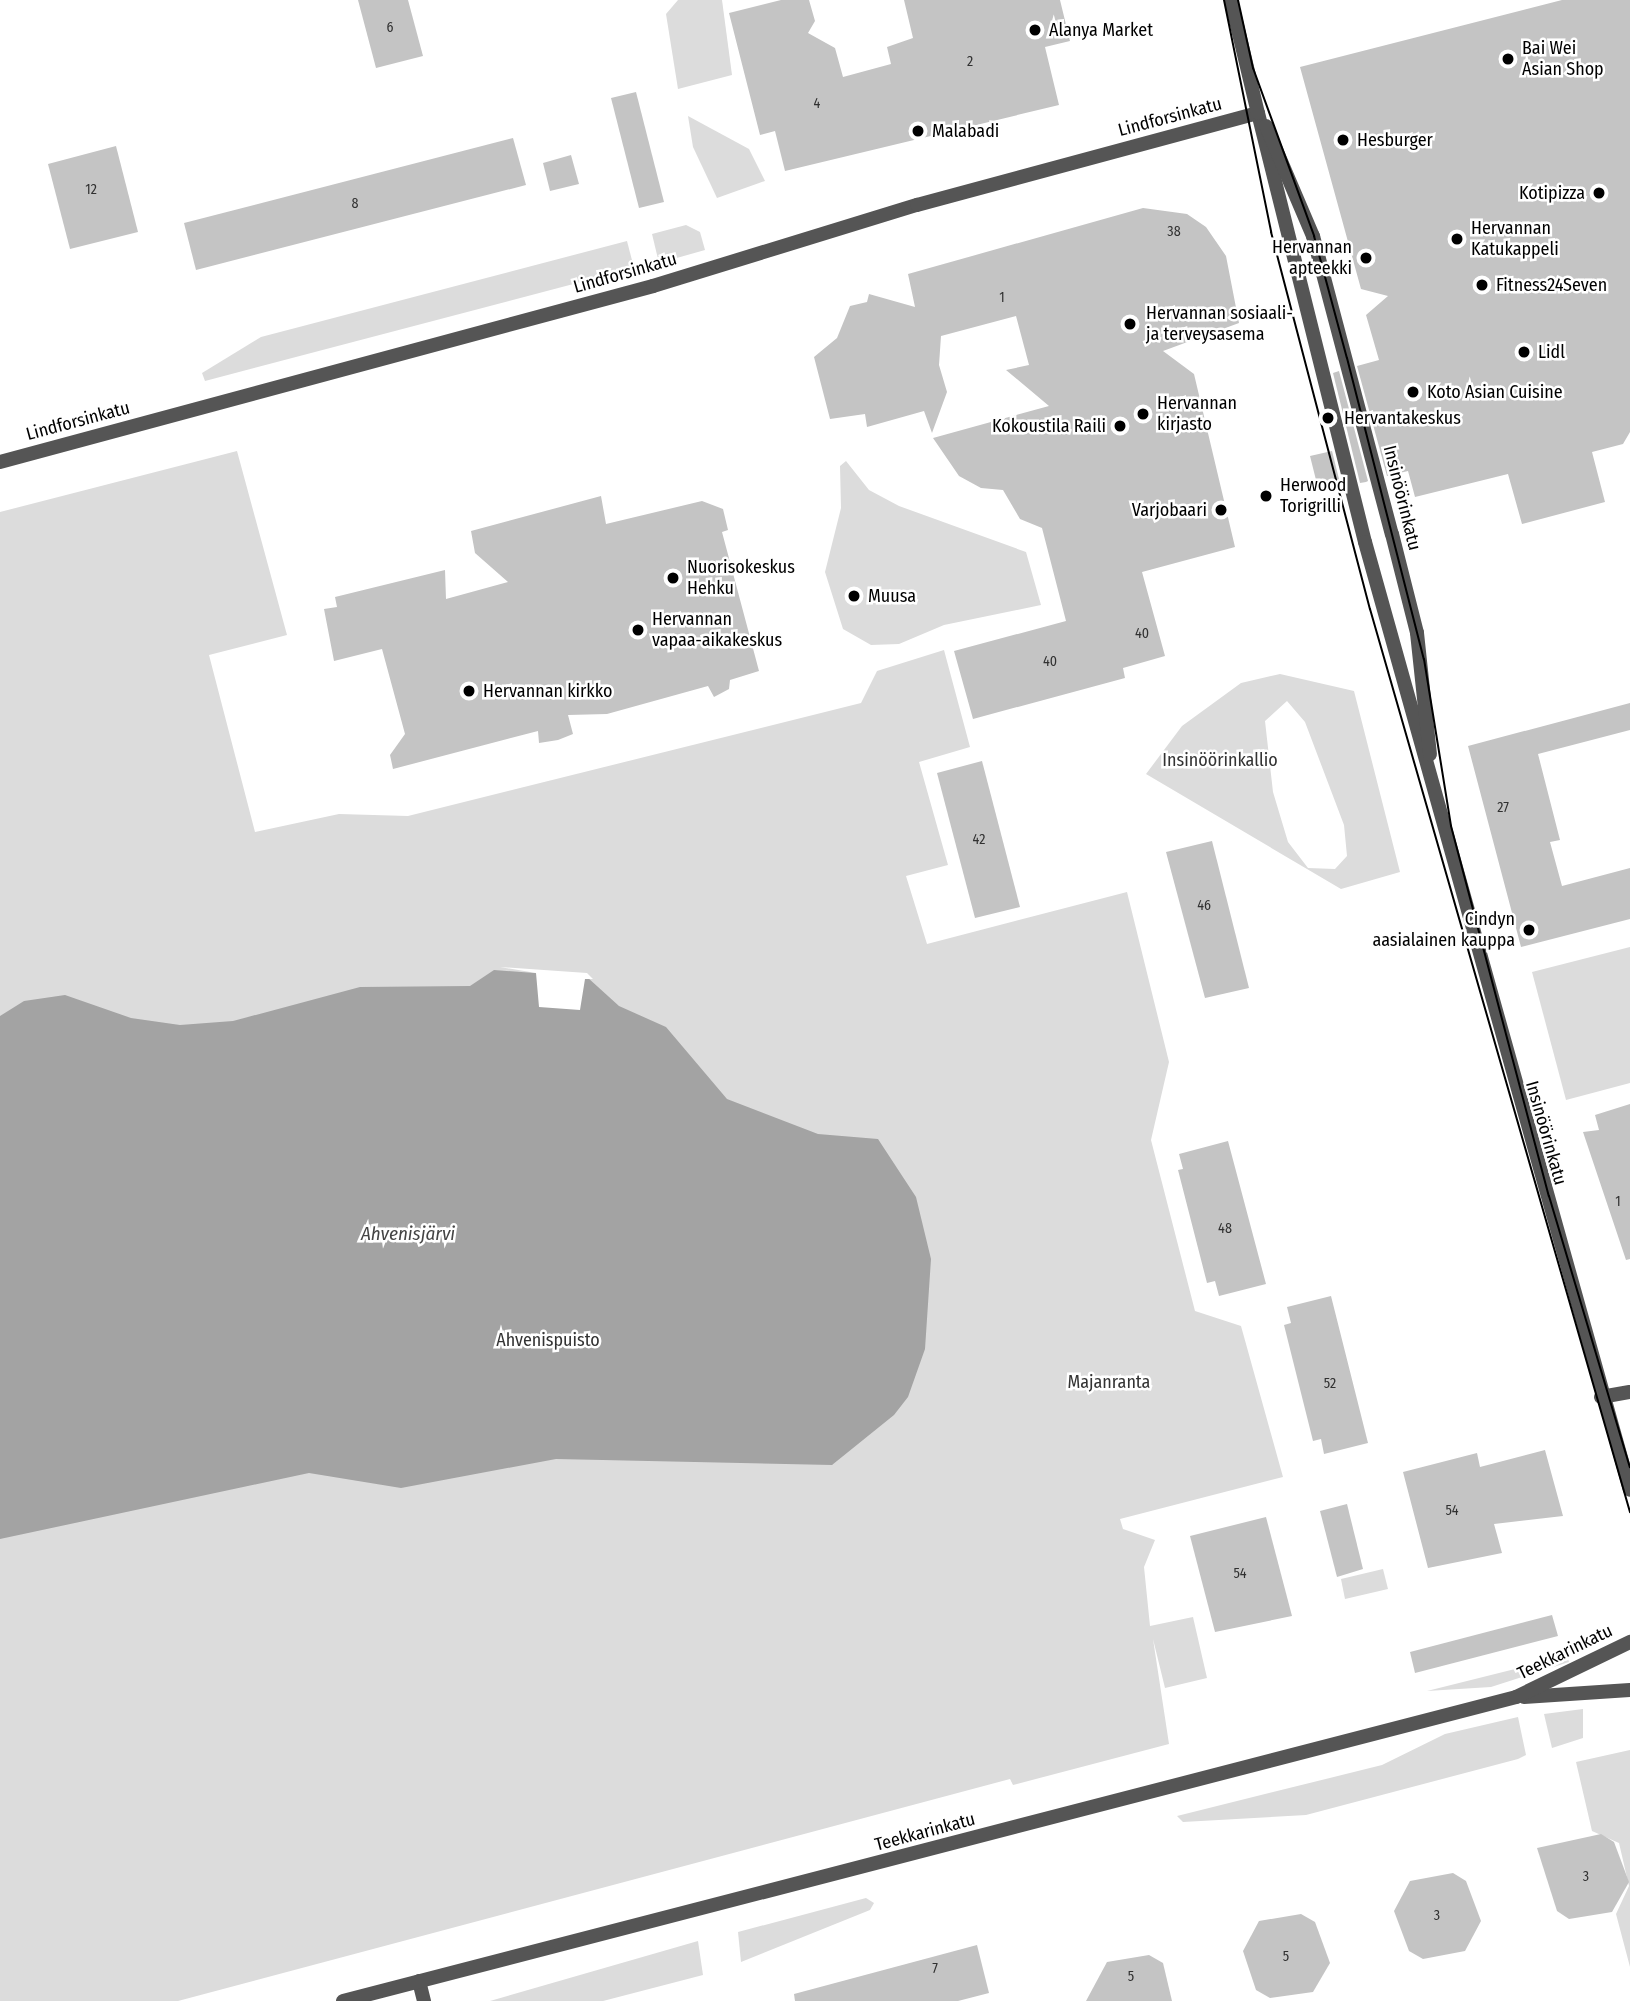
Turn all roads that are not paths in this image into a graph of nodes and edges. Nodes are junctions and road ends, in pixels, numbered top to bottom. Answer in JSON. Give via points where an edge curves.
{"nodes":[{"id":1,"x":1231,"y":0,"type":"edge"},
{"id":2,"x":1258,"y":113,"type":"junction"},
{"id":3,"x":0,"y":462,"type":"edge"},
{"id":4,"x":1432,"y":784,"type":"junction"},
{"id":5,"x":1630,"y":1392,"type":"edge"},
{"id":6,"x":1601,"y":1397,"type":"junction"},
{"id":7,"x":1630,"y":1490,"type":"edge"},
{"id":8,"x":1630,"y":1642,"type":"edge"},
{"id":9,"x":1630,"y":1690,"type":"edge"},
{"id":10,"x":1516,"y":1697,"type":"junction"},
{"id":11,"x":419,"y":1981,"type":"junction"},
{"id":12,"x":343,"y":2001,"type":"edge"},
{"id":13,"x":424,"y":2001,"type":"edge"}],
"edges":[{"from":1,"to":2,"type":"street","name":"Insinöörinkatu"},
{"from":2,"to":3,"type":"street","name":"Lindforsinkatu","via":[[905,208],[627,293]]},
{"from":2,"to":4,"type":"street","name":"Insinöörinkatu"},
{"from":2,"to":4,"type":"street","name":"Insinöörinkatu","via":[[1313,236],[1392,534],[1417,633]]},
{"from":4,"to":6,"type":"street","name":"Insinöörinkatu"},
{"from":5,"to":6,"type":"street"},
{"from":6,"to":7,"type":"street","name":"Insinöörinkatu"},
{"from":8,"to":10,"type":"street","name":"Teekkarinkatu"},
{"from":9,"to":10,"type":"street","name":"Teekkarinkatu"},
{"from":10,"to":11,"type":"street","name":"Teekkarinkatu"},
{"from":11,"to":12,"type":"street","name":"Teekkarinkatu"},
{"from":11,"to":13,"type":"street"}]}
